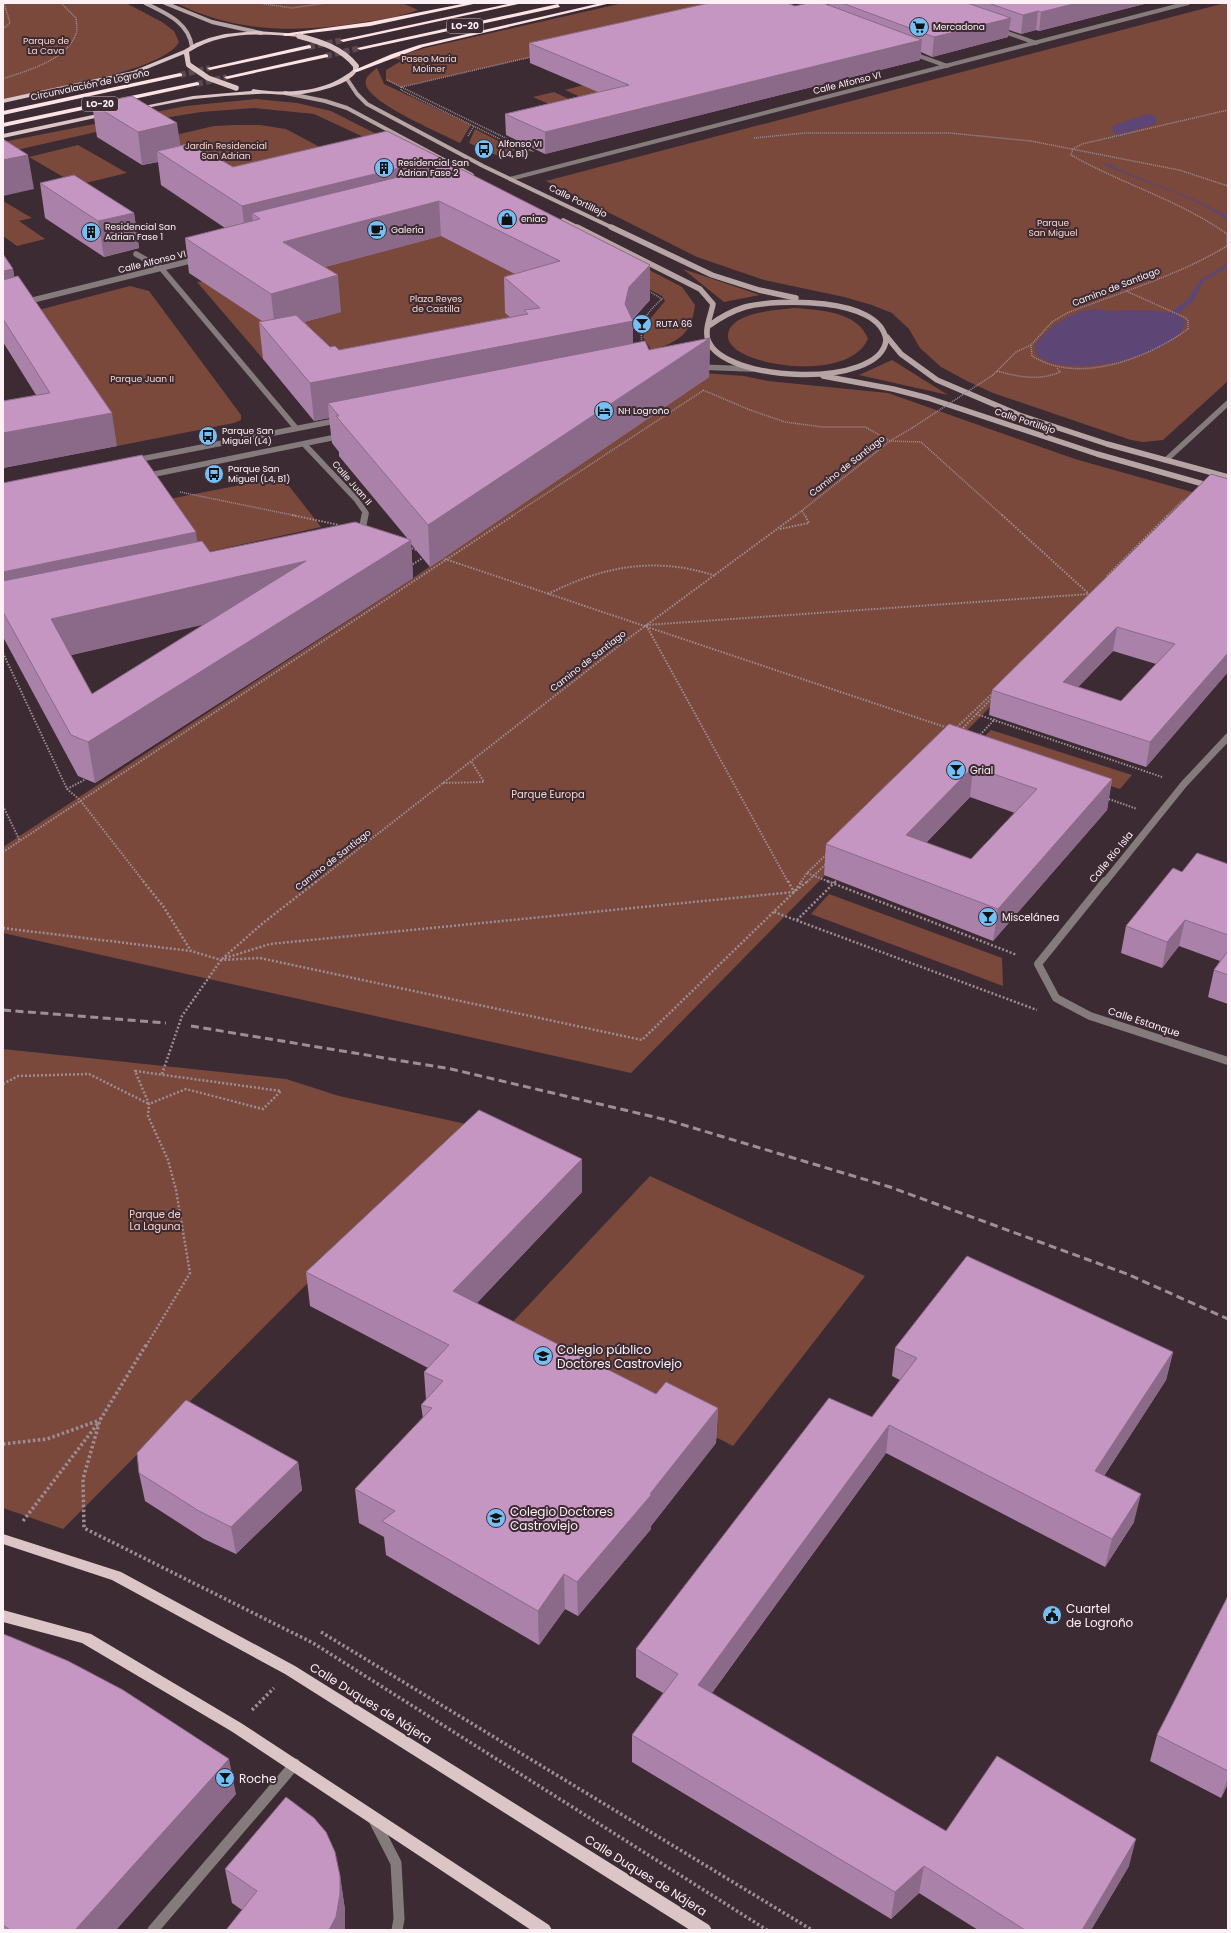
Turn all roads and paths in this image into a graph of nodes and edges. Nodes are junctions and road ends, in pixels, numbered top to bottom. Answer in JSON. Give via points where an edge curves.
{"nodes":[{"id":1,"x":4,"y":3,"type":"edge"},
{"id":2,"x":61,"y":3,"type":"edge"},
{"id":3,"x":145,"y":3,"type":"edge"},
{"id":4,"x":165,"y":3,"type":"edge"},
{"id":5,"x":258,"y":3,"type":"edge"},
{"id":6,"x":326,"y":3,"type":"edge"},
{"id":7,"x":475,"y":3,"type":"edge"},
{"id":8,"x":519,"y":3,"type":"edge"},
{"id":9,"x":608,"y":3,"type":"edge"},
{"id":10,"x":1188,"y":3,"type":"edge"},
{"id":11,"x":563,"y":5,"type":"dead end"},
{"id":12,"x":994,"y":28,"type":"edge"},
{"id":13,"x":3,"y":29,"type":"edge"},
{"id":14,"x":262,"y":33,"type":"junction"},
{"id":15,"x":285,"y":34,"type":"junction"},
{"id":16,"x":342,"y":40,"type":"tunnel mouth"},
{"id":17,"x":1036,"y":43,"type":"junction"},
{"id":18,"x":192,"y":47,"type":"junction"},
{"id":19,"x":309,"y":47,"type":"tunnel mouth"},
{"id":20,"x":360,"y":48,"type":"tunnel mouth"},
{"id":21,"x":903,"y":50,"type":"edge"},
{"id":22,"x":186,"y":51,"type":"junction"},
{"id":23,"x":326,"y":56,"type":"tunnel mouth"},
{"id":24,"x":537,"y":56,"type":"edge"},
{"id":25,"x":947,"y":66,"type":"junction"},
{"id":26,"x":210,"y":68,"type":"tunnel mouth"},
{"id":27,"x":356,"y":69,"type":"junction"},
{"id":28,"x":180,"y":75,"type":"tunnel mouth"},
{"id":29,"x":226,"y":77,"type":"tunnel mouth"},
{"id":30,"x":3,"y":79,"type":"edge"},
{"id":31,"x":347,"y":79,"type":"junction"},
{"id":32,"x":197,"y":84,"type":"tunnel mouth"},
{"id":33,"x":401,"y":87,"type":"junction"},
{"id":34,"x":259,"y":92,"type":"junction"},
{"id":35,"x":285,"y":93,"type":"junction"},
{"id":36,"x":3,"y":101,"type":"edge"},
{"id":37,"x":130,"y":109,"type":"edge"},
{"id":38,"x":1228,"y":110,"type":"edge"},
{"id":39,"x":3,"y":112,"type":"edge"},
{"id":40,"x":115,"y":112,"type":"edge"},
{"id":41,"x":3,"y":125,"type":"edge"},
{"id":42,"x":3,"y":136,"type":"edge"},
{"id":43,"x":747,"y":139,"type":"dead end"},
{"id":44,"x":1073,"y":149,"type":"junction"},
{"id":45,"x":562,"y":165,"type":"junction"},
{"id":46,"x":555,"y":167,"type":"junction"},
{"id":47,"x":478,"y":177,"type":"edge"},
{"id":48,"x":510,"y":179,"type":"junction"},
{"id":49,"x":1228,"y":186,"type":"edge"},
{"id":50,"x":560,"y":219,"type":"edge"},
{"id":51,"x":136,"y":254,"type":"dead end"},
{"id":52,"x":205,"y":257,"type":"edge"},
{"id":53,"x":161,"y":268,"type":"junction"},
{"id":54,"x":644,"y":288,"type":"edge"},
{"id":55,"x":1125,"y":290,"type":"junction"},
{"id":56,"x":21,"y":304,"type":"edge"},
{"id":57,"x":820,"y":304,"type":"junction"},
{"id":58,"x":710,"y":325,"type":"junction"},
{"id":59,"x":887,"y":337,"type":"junction"},
{"id":60,"x":707,"y":339,"type":"junction"},
{"id":61,"x":700,"y":341,"type":"edge"},
{"id":62,"x":1031,"y":345,"type":"junction"},
{"id":63,"x":643,"y":347,"type":"edge"},
{"id":64,"x":690,"y":367,"type":"edge"},
{"id":65,"x":1056,"y":367,"type":"junction"},
{"id":66,"x":752,"y":369,"type":"junction"},
{"id":67,"x":996,"y":371,"type":"junction"},
{"id":68,"x":814,"y":374,"type":"junction"},
{"id":69,"x":1228,"y":403,"type":"edge"},
{"id":70,"x":345,"y":419,"type":"edge"},
{"id":71,"x":296,"y":428,"type":"junction"},
{"id":72,"x":350,"y":435,"type":"edge"},
{"id":73,"x":890,"y":441,"type":"junction"},
{"id":74,"x":305,"y":444,"type":"junction"},
{"id":75,"x":1166,"y":460,"type":"junction"},
{"id":76,"x":126,"y":462,"type":"edge"},
{"id":77,"x":1228,"y":477,"type":"edge"},
{"id":78,"x":136,"y":478,"type":"edge"},
{"id":79,"x":1200,"y":483,"type":"junction"},
{"id":80,"x":179,"y":491,"type":"dead end"},
{"id":81,"x":1228,"y":491,"type":"edge"},
{"id":82,"x":802,"y":510,"type":"junction"},
{"id":83,"x":779,"y":529,"type":"junction"},
{"id":84,"x":362,"y":530,"type":"junction"},
{"id":85,"x":350,"y":538,"type":"edge"},
{"id":86,"x":406,"y":546,"type":"dead end"},
{"id":87,"x":434,"y":556,"type":"edge"},
{"id":88,"x":447,"y":560,"type":"junction"},
{"id":89,"x":405,"y":569,"type":"dead end"},
{"id":90,"x":717,"y":576,"type":"junction"},
{"id":91,"x":1102,"y":581,"type":"edge"},
{"id":92,"x":1094,"y":590,"type":"edge"},
{"id":93,"x":548,"y":594,"type":"junction"},
{"id":94,"x":1090,"y":594,"type":"junction"},
{"id":95,"x":1084,"y":600,"type":"edge"},
{"id":96,"x":646,"y":626,"type":"junction"},
{"id":97,"x":3,"y":653,"type":"edge"},
{"id":98,"x":996,"y":690,"type":"edge"},
{"id":99,"x":998,"y":693,"type":"edge"},
{"id":100,"x":975,"y":714,"type":"junction"},
{"id":101,"x":997,"y":718,"type":"dead end"},
{"id":102,"x":994,"y":720,"type":"junction"},
{"id":103,"x":956,"y":736,"type":"edge"},
{"id":104,"x":1228,"y":737,"type":"edge"},
{"id":105,"x":974,"y":741,"type":"edge"},
{"id":106,"x":471,"y":762,"type":"junction"},
{"id":107,"x":86,"y":779,"type":"edge"},
{"id":108,"x":443,"y":783,"type":"junction"},
{"id":109,"x":1184,"y":784,"type":"junction"},
{"id":110,"x":67,"y":789,"type":"junction"},
{"id":111,"x":1098,"y":796,"type":"edge"},
{"id":112,"x":80,"y":800,"type":"junction"},
{"id":113,"x":3,"y":806,"type":"edge"},
{"id":114,"x":1158,"y":815,"type":"junction"},
{"id":115,"x":20,"y":841,"type":"junction"},
{"id":116,"x":3,"y":852,"type":"edge"},
{"id":117,"x":829,"y":852,"type":"edge"},
{"id":118,"x":831,"y":859,"type":"edge"},
{"id":119,"x":807,"y":873,"type":"junction"},
{"id":120,"x":814,"y":875,"type":"junction"},
{"id":121,"x":837,"y":880,"type":"dead end"},
{"id":122,"x":833,"y":884,"type":"junction"},
{"id":123,"x":794,"y":892,"type":"junction"},
{"id":124,"x":774,"y":912,"type":"junction"},
{"id":125,"x":797,"y":920,"type":"junction"},
{"id":126,"x":3,"y":928,"type":"edge"},
{"id":127,"x":191,"y":951,"type":"junction"},
{"id":128,"x":221,"y":960,"type":"junction"},
{"id":129,"x":1038,"y":964,"type":"junction"},
{"id":130,"x":1041,"y":1012,"type":"dead end"},
{"id":131,"x":1228,"y":1060,"type":"edge"},
{"id":132,"x":162,"y":1074,"type":"junction"},
{"id":133,"x":3,"y":1084,"type":"edge"},
{"id":134,"x":149,"y":1104,"type":"junction"},
{"id":135,"x":100,"y":1420,"type":"junction"},
{"id":136,"x":3,"y":1444,"type":"edge"},
{"id":137,"x":6,"y":1539,"type":"edge"},
{"id":138,"x":3,"y":1616,"type":"edge"},
{"id":139,"x":321,"y":1632,"type":"dead end"},
{"id":140,"x":290,"y":1670,"type":"junction"},
{"id":141,"x":236,"y":1727,"type":"junction"},
{"id":142,"x":295,"y":1764,"type":"junction"},
{"id":143,"x":372,"y":1816,"type":"junction"},
{"id":144,"x":153,"y":1930,"type":"edge"},
{"id":145,"x":397,"y":1930,"type":"edge"},
{"id":146,"x":544,"y":1930,"type":"edge"},
{"id":147,"x":704,"y":1930,"type":"edge"},
{"id":148,"x":768,"y":1930,"type":"edge"},
{"id":149,"x":812,"y":1930,"type":"edge"}],
"edges":[{"from":1,"to":13,"type":"path","via":[[10,23]]},
{"from":2,"to":30,"type":"path","via":[[76,18],[76,33],[63,51],[36,67]]},
{"from":3,"to":18,"type":"main road","via":[[181,24],[189,32]]},
{"from":4,"to":14,"type":"main road","via":[[222,26]]},
{"from":5,"to":6,"type":"path","via":[[276,8],[300,8]]},
{"from":7,"to":15,"type":"highway","via":[[370,24]]},
{"from":8,"to":16,"type":"highway","number":"LO-20"},
{"from":9,"to":27,"type":"highway","via":[[421,46]]},
{"from":10,"to":17,"type":"street","name":"Calle Alfonso VI"},
{"from":11,"to":20,"type":"highway","number":"LO-20"},
{"from":12,"to":17,"type":"street"},
{"from":14,"to":15,"type":"main road"},
{"from":14,"to":18,"type":"main road","via":[[221,37]]},
{"from":15,"to":27,"type":"main road","bridge":true,"via":[[299,36],[342,52],[351,59]]},
{"from":17,"to":25,"type":"street","name":"Calle Alfonso VI"},
{"from":18,"to":22,"type":"main road"},
{"from":19,"to":26,"type":"highway"},
{"from":21,"to":25,"type":"street"},
{"from":22,"to":34,"type":"main road","bridge":true,"via":[[189,65],[204,76],[236,88]]},
{"from":22,"to":36,"type":"main road","via":[[135,72]]},
{"from":23,"to":29,"type":"highway"},
{"from":24,"to":33,"type":"path"},
{"from":25,"to":45,"type":"street","name":"Calle Alfonso VI"},
{"from":27,"to":31,"type":"main road"},
{"from":28,"to":39,"type":"highway","name":"Circunvalación de Logroño","number":"LO-20"},
{"from":31,"to":35,"type":"main road","via":[[321,88]]},
{"from":31,"to":48,"type":"main road","name":"Calle Portillejo","via":[[367,104]]},
{"from":32,"to":41,"type":"highway","number":"LO-20"},
{"from":33,"to":45,"type":"path"},
{"from":33,"to":46,"type":"path","via":[[401,90]]},
{"from":34,"to":35,"type":"main road"},
{"from":34,"to":37,"type":"main road","via":[[193,98]]},
{"from":35,"to":47,"type":"main road","via":[[347,108]]},
{"from":38,"to":44,"type":"path","via":[[1082,144]]},
{"from":40,"to":42,"type":"main road"},
{"from":43,"to":44,"type":"path","via":[[804,133],[950,133],[1031,141]]},
{"from":44,"to":49,"type":"path","via":[[1179,170]]},
{"from":44,"to":55,"type":"path","name":"Camino de Santiago","via":[[1071,155],[1094,169],[1178,204],[1210,221],[1227,234],[1227,246],[1211,257]]},
{"from":45,"to":46,"type":"street","name":"Calle Alfonso VI"},
{"from":46,"to":48,"type":"street","name":"Calle Alfonso VI"},
{"from":48,"to":57,"type":"main road","name":"Calle Portillejo","via":[[712,275],[759,290]]},
{"from":50,"to":58,"type":"main road","via":[[700,289],[713,304]]},
{"from":51,"to":53,"type":"street"},
{"from":52,"to":53,"type":"street","name":"Calle Alfonso VI"},
{"from":53,"to":56,"type":"street","name":"Calle Alfonso VI"},
{"from":53,"to":71,"type":"street"},
{"from":54,"to":63,"type":"path","via":[[662,299],[646,313],[639,331]]},
{"from":55,"to":62,"type":"path","name":"Camino de Santiago","via":[[1067,313],[1052,322]]},
{"from":55,"to":65,"type":"path","via":[[1184,317],[1188,320],[1188,329],[1154,351],[1096,366]]},
{"from":57,"to":58,"type":"main road","via":[[787,301],[749,306],[730,312]]},
{"from":57,"to":59,"type":"main road","name":"Calle Portillejo","via":[[863,314],[874,320]]},
{"from":58,"to":60,"type":"main road"},
{"from":59,"to":68,"type":"main road","via":[[885,347],[871,361],[845,370]]},
{"from":59,"to":75,"type":"main road","name":"Calle Portillejo","via":[[901,354],[937,380],[1019,415]]},
{"from":60,"to":61,"type":"street"},
{"from":60,"to":66,"type":"main road","via":[[720,354]]},
{"from":62,"to":65,"type":"path","via":[[1032,356],[1042,363]]},
{"from":62,"to":67,"type":"path","name":"Camino de Santiago","via":[[1016,352]]},
{"from":64,"to":66,"type":"street"},
{"from":65,"to":67,"type":"path","via":[[1060,372],[1052,376],[1032,378]]},
{"from":66,"to":68,"type":"main road","via":[[769,373]]},
{"from":67,"to":73,"type":"path","name":"Camino de Santiago","bridge":true},
{"from":68,"to":79,"type":"main road","name":"Calle Portillejo","via":[[928,398],[1097,454]]},
{"from":69,"to":75,"type":"street"},
{"from":70,"to":71,"type":"street"},
{"from":71,"to":76,"type":"street"},
{"from":72,"to":74,"type":"street"},
{"from":73,"to":82,"type":"path","name":"Camino de Santiago"},
{"from":73,"to":88,"type":"path","via":[[864,426],[823,427],[785,422],[704,390]]},
{"from":73,"to":94,"type":"path","via":[[921,442]]},
{"from":74,"to":78,"type":"street"},
{"from":74,"to":84,"type":"street","name":"Calle Juan II","via":[[366,513]]},
{"from":75,"to":77,"type":"main road","name":"Calle Portillejo"},
{"from":79,"to":81,"type":"main road","name":"Calle Portillejo"},
{"from":79,"to":91,"type":"path"},
{"from":80,"to":84,"type":"path"},
{"from":82,"to":83,"type":"path","name":"Camino de Santiago"},
{"from":82,"to":83,"type":"path","via":[[809,523]]},
{"from":83,"to":90,"type":"path","name":"Camino de Santiago"},
{"from":84,"to":85,"type":"street"},
{"from":86,"to":89,"type":"path","via":[[428,554]]},
{"from":87,"to":88,"type":"path"},
{"from":88,"to":93,"type":"path"},
{"from":88,"to":112,"type":"path"},
{"from":90,"to":93,"type":"path","via":[[678,566],[612,568],[574,580]]},
{"from":90,"to":96,"type":"path","name":"Camino de Santiago"},
{"from":92,"to":94,"type":"path"},
{"from":93,"to":96,"type":"path"},
{"from":94,"to":95,"type":"path"},
{"from":94,"to":96,"type":"path"},
{"from":96,"to":100,"type":"path","via":[[954,730]]},
{"from":96,"to":106,"type":"path","name":"Camino de Santiago"},
{"from":96,"to":123,"type":"path"},
{"from":97,"to":110,"type":"path"},
{"from":98,"to":100,"type":"path"},
{"from":99,"to":100,"type":"path"},
{"from":100,"to":102,"type":"path"},
{"from":100,"to":103,"type":"path"},
{"from":101,"to":102,"type":"path"},
{"from":102,"to":105,"type":"path"},
{"from":102,"to":109,"type":"path"},
{"from":104,"to":109,"type":"street","name":"Calle Río Isla"},
{"from":106,"to":108,"type":"path","name":"Camino de Santiago"},
{"from":106,"to":108,"type":"path","via":[[484,782]]},
{"from":107,"to":110,"type":"path"},
{"from":108,"to":128,"type":"path","name":"Camino de Santiago","via":[[263,923]]},
{"from":109,"to":114,"type":"street","name":"Calle Río Isla"},
{"from":110,"to":112,"type":"path"},
{"from":111,"to":114,"type":"path"},
{"from":112,"to":115,"type":"path"},
{"from":112,"to":127,"type":"path","via":[[163,906]]},
{"from":113,"to":115,"type":"path"},
{"from":114,"to":129,"type":"street","name":"Calle Río Isla"},
{"from":115,"to":116,"type":"path"},
{"from":117,"to":119,"type":"path"},
{"from":118,"to":120,"type":"path"},
{"from":119,"to":120,"type":"path"},
{"from":119,"to":123,"type":"path"},
{"from":120,"to":122,"type":"path"},
{"from":120,"to":123,"type":"path"},
{"from":121,"to":122,"type":"path"},
{"from":122,"to":125,"type":"path"},
{"from":122,"to":129,"type":"path"},
{"from":123,"to":124,"type":"path"},
{"from":123,"to":128,"type":"path","via":[[270,944]]},
{"from":124,"to":125,"type":"path"},
{"from":124,"to":128,"type":"path","via":[[642,1040],[260,958]]},
{"from":125,"to":130,"type":"path"},
{"from":126,"to":127,"type":"path"},
{"from":127,"to":128,"type":"path"},
{"from":128,"to":132,"type":"path","name":"Camino de Santiago","bridge":true,"via":[[182,1016]]},
{"from":129,"to":131,"type":"street","name":"Calle Estanque","via":[[1056,998],[1090,1016]]},
{"from":132,"to":134,"type":"path","via":[[135,1071]]},
{"from":132,"to":134,"type":"path","via":[[280,1091],[263,1109],[186,1089]]},
{"from":133,"to":134,"type":"path","via":[[18,1076],[89,1074]]},
{"from":134,"to":135,"type":"path","via":[[148,1116],[168,1160],[176,1190],[190,1274]]},
{"from":135,"to":136,"type":"path","via":[[47,1439]]},
{"from":135,"to":137,"type":"path"},
{"from":135,"to":148,"type":"path","via":[[83,1479],[84,1528],[313,1643]]},
{"from":137,"to":140,"type":"main road","name":"Calle Duques de Nájera","via":[[116,1576]]},
{"from":138,"to":141,"type":"main road","via":[[86,1638]]},
{"from":139,"to":149,"type":"path"},
{"from":140,"to":141,"type":"path"},
{"from":140,"to":147,"type":"main road","name":"Calle Duques de Nájera"},
{"from":141,"to":142,"type":"main road"},
{"from":142,"to":143,"type":"main road"},
{"from":142,"to":144,"type":"street"},
{"from":143,"to":145,"type":"street","via":[[396,1863],[399,1919]]},
{"from":143,"to":146,"type":"main road"}]}
